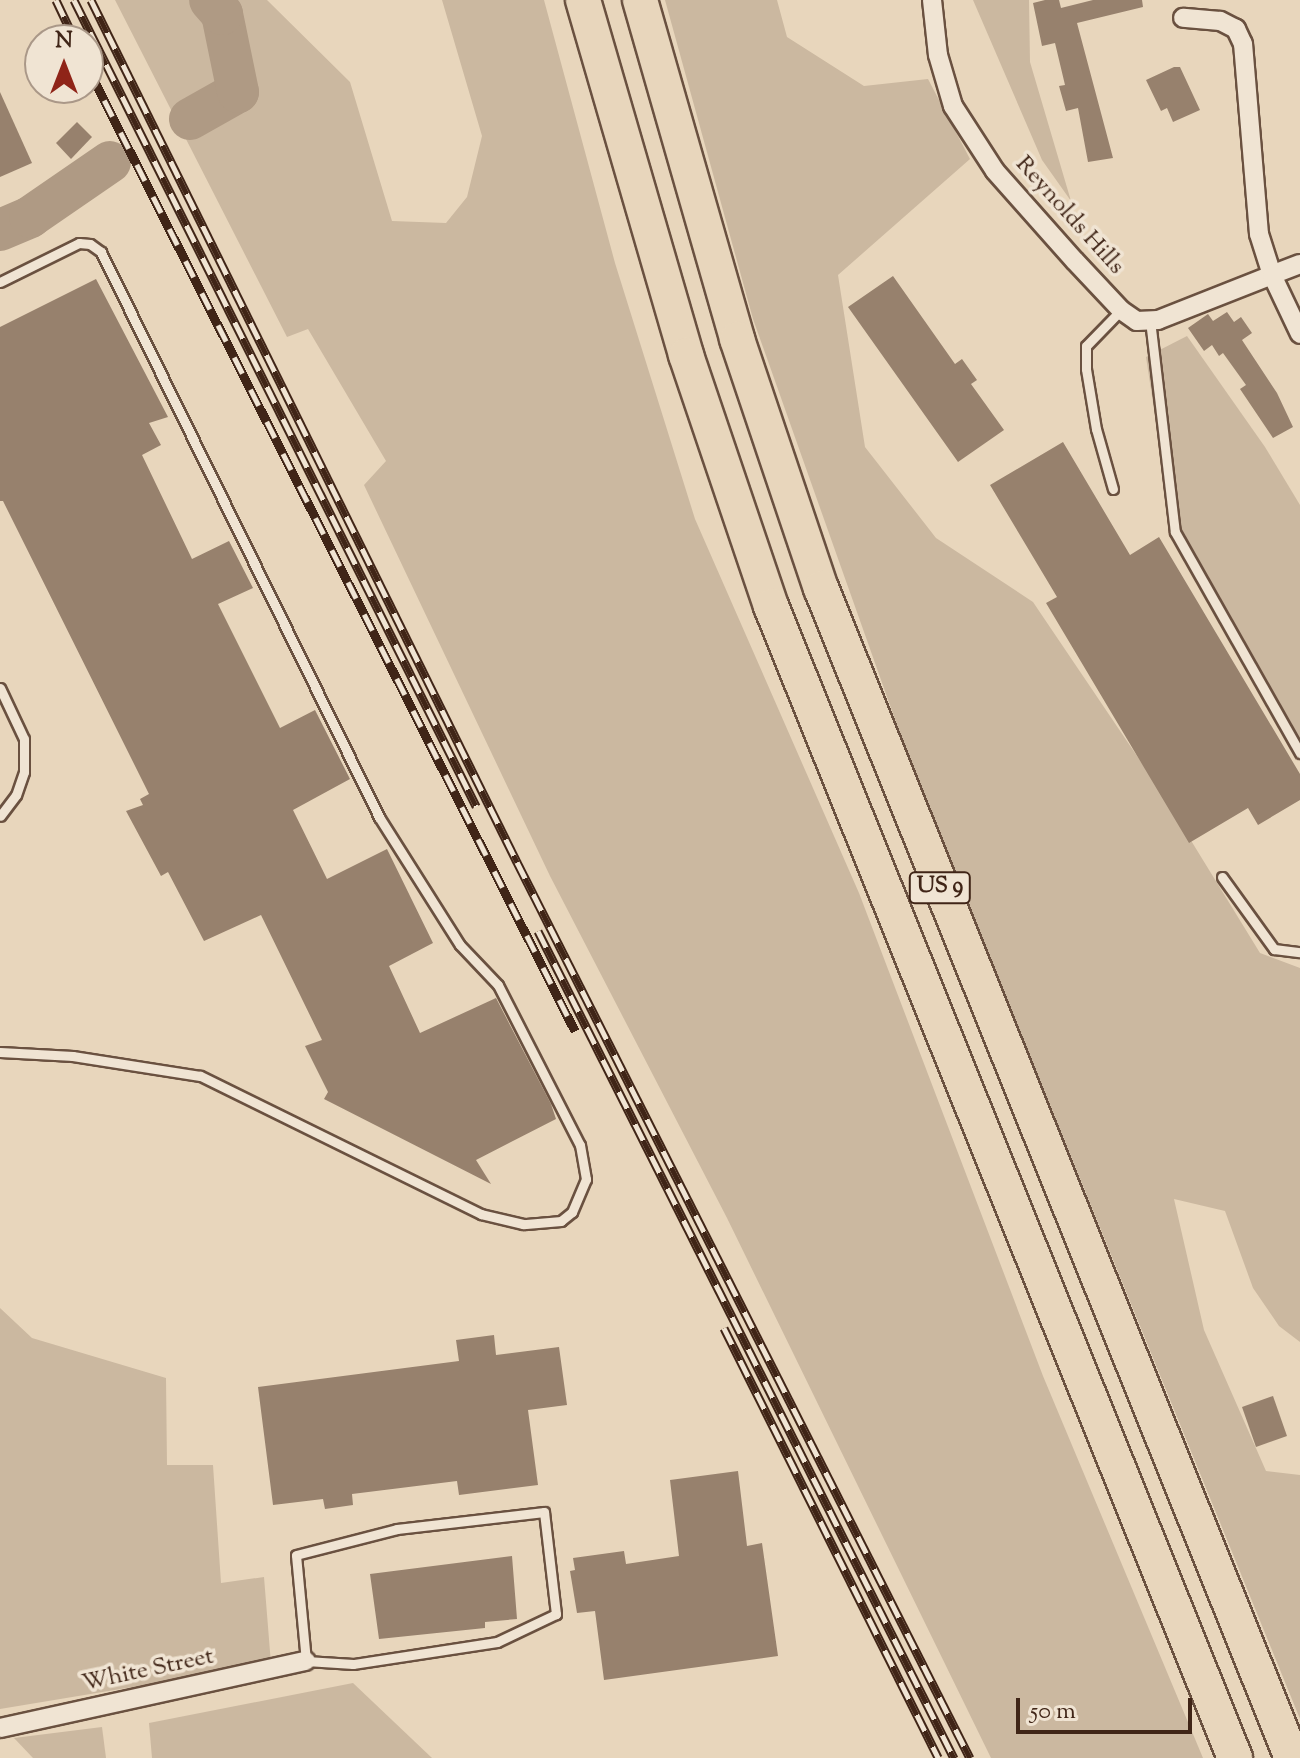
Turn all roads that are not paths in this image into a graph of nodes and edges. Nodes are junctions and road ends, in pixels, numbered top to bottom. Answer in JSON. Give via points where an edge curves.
{"nodes":[{"id":1,"x":583,"y":0,"type":"edge"},
{"id":2,"x":640,"y":0,"type":"edge"},
{"id":3,"x":932,"y":0,"type":"edge"},
{"id":4,"x":1183,"y":18,"type":"dead end"},
{"id":5,"x":1300,"y":264,"type":"edge"},
{"id":6,"x":1272,"y":275,"type":"junction"},
{"id":7,"x":0,"y":282,"type":"edge"},
{"id":8,"x":1121,"y":310,"type":"junction"},
{"id":9,"x":1150,"y":320,"type":"junction"},
{"id":10,"x":1300,"y":334,"type":"edge"},
{"id":11,"x":1113,"y":489,"type":"dead end"},
{"id":12,"x":0,"y":688,"type":"edge"},
{"id":13,"x":1300,"y":753,"type":"edge"},
{"id":14,"x":0,"y":816,"type":"edge"},
{"id":15,"x":1222,"y":877,"type":"dead end"},
{"id":16,"x":1300,"y":952,"type":"edge"},
{"id":17,"x":0,"y":1052,"type":"edge"},
{"id":18,"x":306,"y":1661,"type":"junction"},
{"id":19,"x":0,"y":1728,"type":"edge"},
{"id":20,"x":1235,"y":1758,"type":"edge"},
{"id":21,"x":1292,"y":1758,"type":"edge"}],
"edges":[{"from":1,"to":20,"type":"highway","number":"US 9","via":[[686,355],[771,606]]},
{"from":2,"to":21,"type":"highway","number":"US 9","via":[[737,339],[821,588]]},
{"from":3,"to":8,"type":"street","name":"Reynolds Hills","via":[[938,55],[953,106],[995,171]]},
{"from":4,"to":6,"type":"street","via":[[1220,21],[1236,29],[1243,44],[1259,234]]},
{"from":5,"to":6,"type":"street"},
{"from":6,"to":9,"type":"street"},
{"from":6,"to":10,"type":"street"},
{"from":7,"to":17,"type":"lane","via":[[79,243],[101,252],[379,817],[460,945],[498,985],[580,1145],[586,1179],[572,1212],[561,1221],[523,1224],[481,1214],[200,1076],[73,1056]]},
{"from":8,"to":9,"type":"street","name":"Reynolds Hills","via":[[1137,321]]},
{"from":8,"to":11,"type":"lane","via":[[1086,346],[1096,429]]},
{"from":9,"to":13,"type":"lane","via":[[1175,532]]},
{"from":12,"to":14,"type":"lane","via":[[24,739],[24,772]]},
{"from":15,"to":16,"type":"lane","via":[[1274,949]]},
{"from":18,"to":18,"type":"lane","via":[[296,1555],[397,1529],[544,1512],[556,1614],[497,1642],[353,1664]]},
{"from":18,"to":19,"type":"street","name":"White Street"}]}
